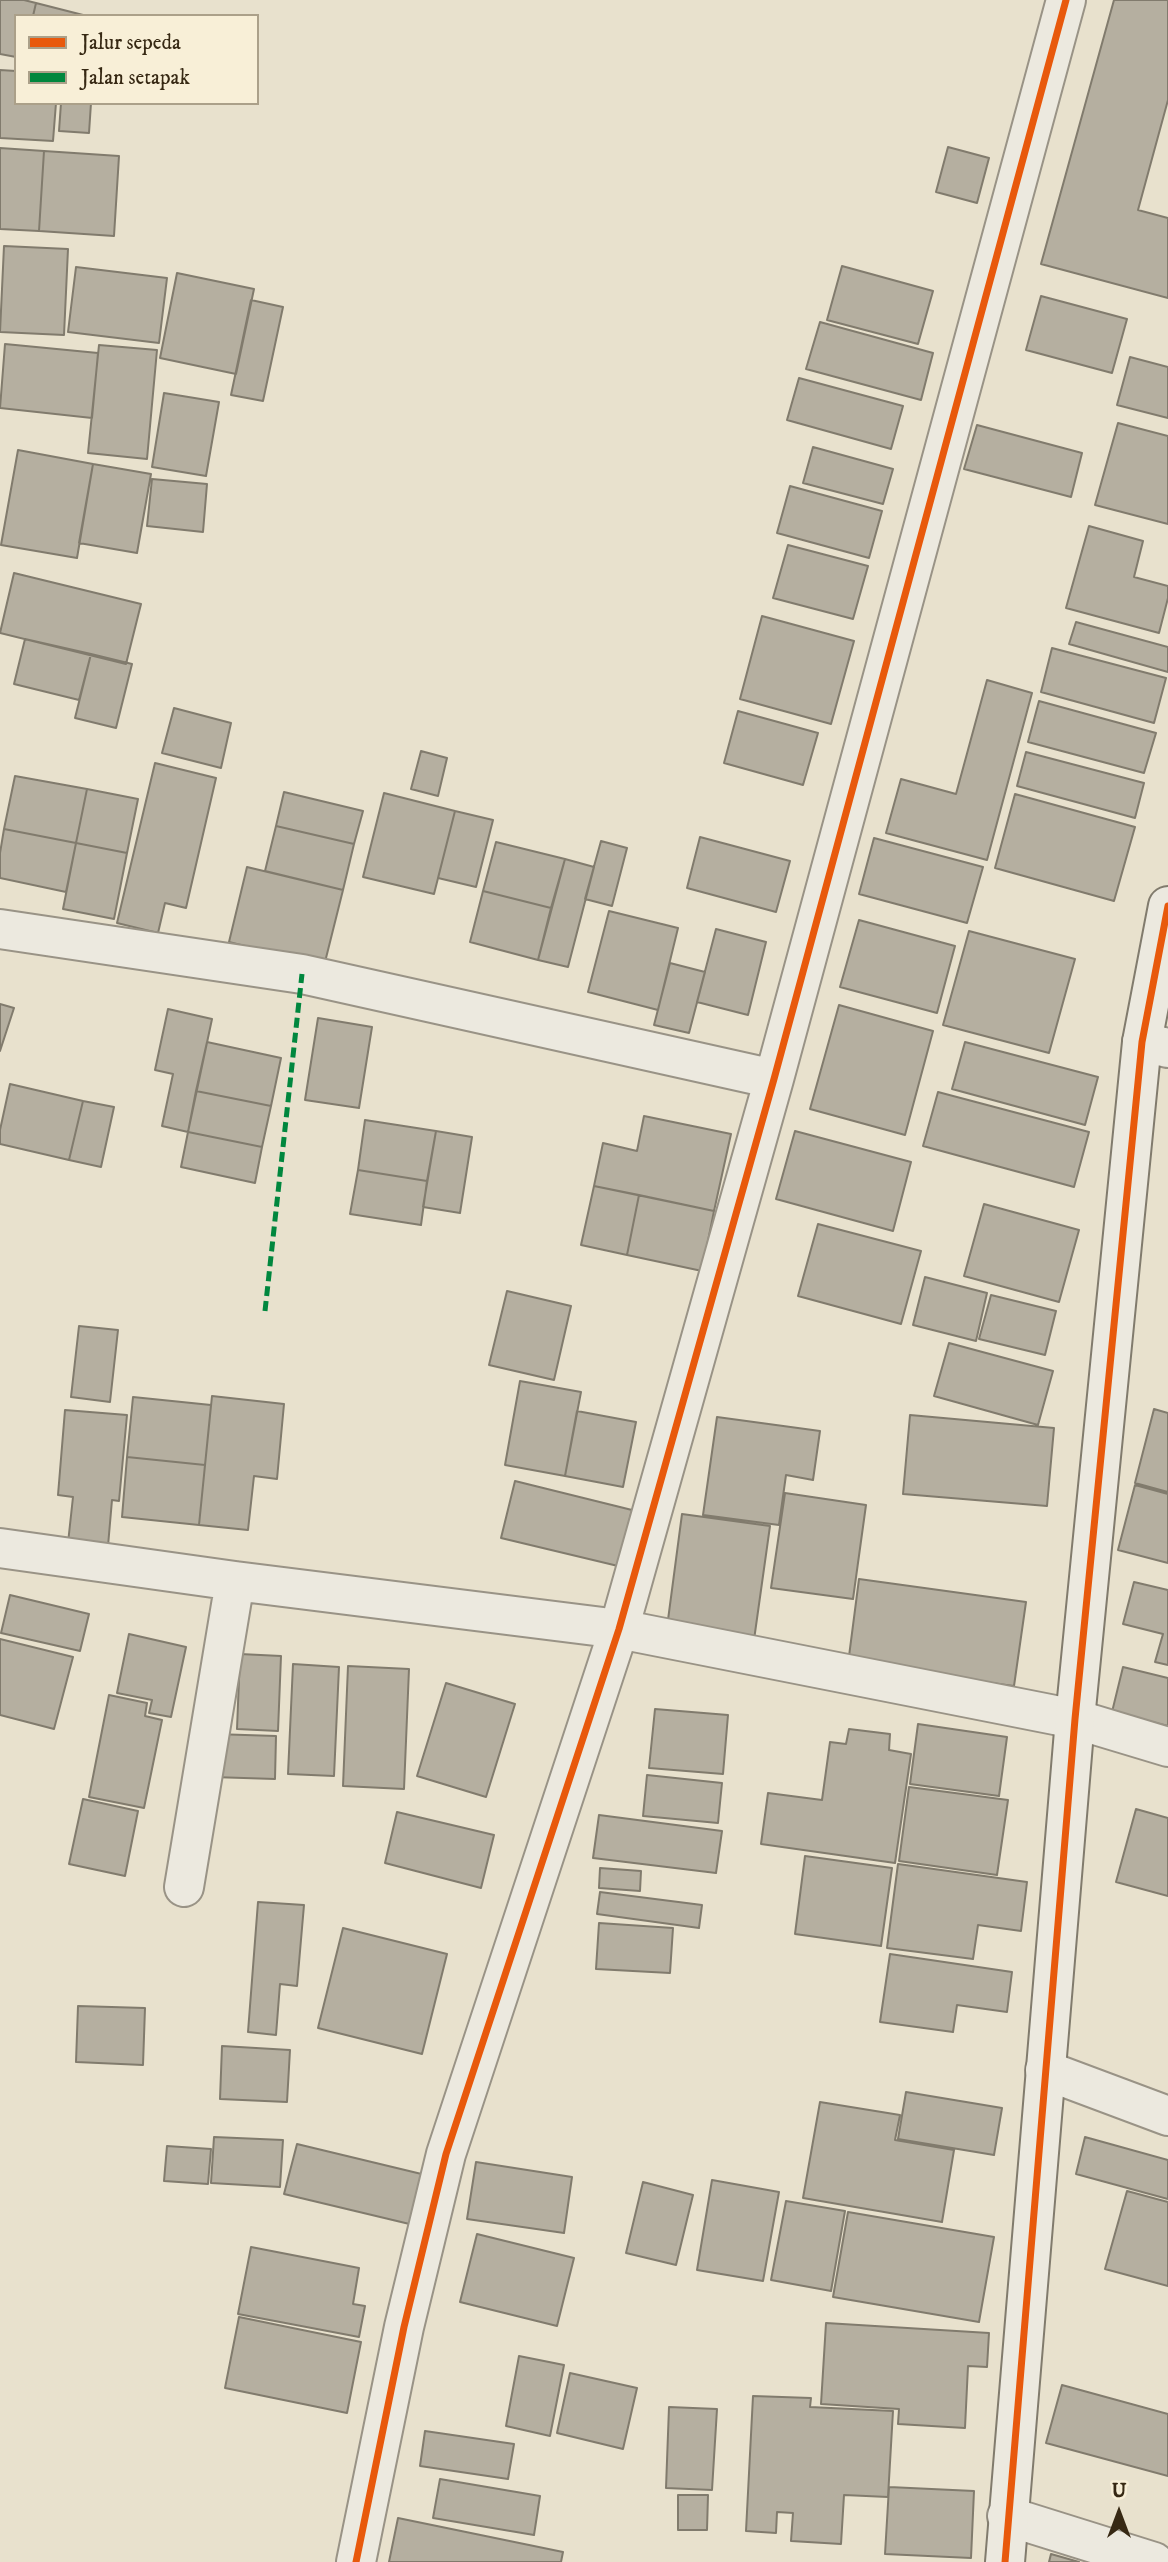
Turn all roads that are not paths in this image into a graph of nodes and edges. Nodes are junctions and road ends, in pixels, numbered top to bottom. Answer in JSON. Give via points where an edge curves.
{"nodes":[{"id":1,"x":1066,"y":0,"type":"edge"},
{"id":2,"x":1168,"y":906,"type":"edge"},
{"id":3,"x":0,"y":929,"type":"edge"},
{"id":4,"x":1155,"y":1045,"type":"edge"},
{"id":5,"x":774,"y":1079,"type":"junction"},
{"id":6,"x":0,"y":1548,"type":"edge"},
{"id":7,"x":235,"y":1581,"type":"junction"},
{"id":8,"x":619,"y":1629,"type":"junction"},
{"id":9,"x":1075,"y":1718,"type":"junction"},
{"id":10,"x":1168,"y":1747,"type":"edge"},
{"id":11,"x":184,"y":1887,"type":"dead end"},
{"id":12,"x":1045,"y":2070,"type":"junction"},
{"id":13,"x":1168,"y":2116,"type":"edge"},
{"id":14,"x":1007,"y":2516,"type":"junction"},
{"id":15,"x":356,"y":2562,"type":"edge"},
{"id":16,"x":1004,"y":2562,"type":"edge"},
{"id":17,"x":1154,"y":2562,"type":"edge"}],
"edges":[{"from":1,"to":5,"type":"street"},
{"from":2,"to":4,"type":"street"},
{"from":3,"to":5,"type":"street","via":[[302,974]]},
{"from":4,"to":9,"type":"street"},
{"from":5,"to":8,"type":"street"},
{"from":6,"to":7,"type":"street"},
{"from":7,"to":8,"type":"street"},
{"from":7,"to":11,"type":"street"},
{"from":8,"to":9,"type":"street"},
{"from":8,"to":15,"type":"street","via":[[446,2154],[404,2327]]},
{"from":9,"to":10,"type":"street"},
{"from":9,"to":12,"type":"street"},
{"from":12,"to":13,"type":"street"},
{"from":12,"to":14,"type":"street"},
{"from":14,"to":16,"type":"street"},
{"from":14,"to":17,"type":"street"}]}
